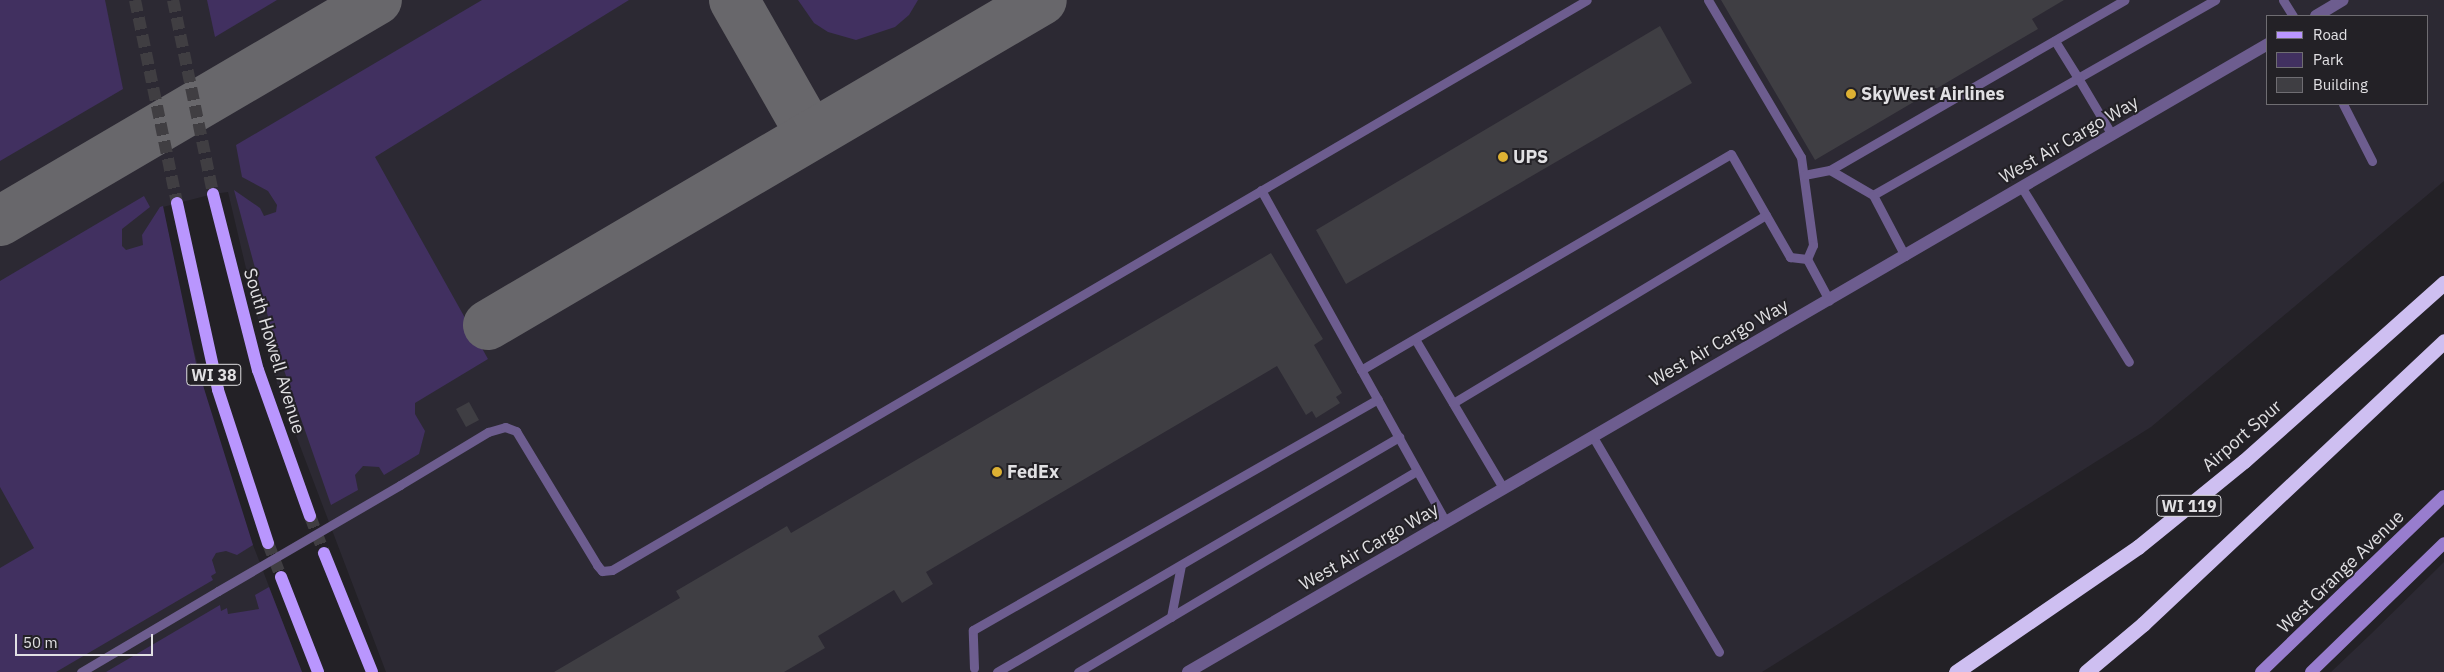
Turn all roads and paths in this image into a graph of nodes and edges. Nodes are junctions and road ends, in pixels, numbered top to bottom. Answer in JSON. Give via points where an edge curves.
{"nodes":[{"id":1,"x":1587,"y":0,"type":"edge"},
{"id":2,"x":1708,"y":0,"type":"edge"},
{"id":3,"x":2124,"y":0,"type":"edge"},
{"id":4,"x":2214,"y":0,"type":"edge"},
{"id":5,"x":2283,"y":0,"type":"edge"},
{"id":6,"x":2344,"y":0,"type":"edge"},
{"id":7,"x":2292,"y":15,"type":"edge"},
{"id":8,"x":2318,"y":15,"type":"edge"},
{"id":9,"x":2055,"y":40,"type":"junction"},
{"id":10,"x":2266,"y":45,"type":"edge"},
{"id":11,"x":2078,"y":78,"type":"junction"},
{"id":12,"x":2344,"y":105,"type":"edge"},
{"id":13,"x":2112,"y":135,"type":"junction"},
{"id":14,"x":2372,"y":161,"type":"dead end"},
{"id":15,"x":1830,"y":170,"type":"junction"},
{"id":16,"x":1804,"y":175,"type":"junction"},
{"id":17,"x":2022,"y":188,"type":"junction"},
{"id":18,"x":1262,"y":190,"type":"junction"},
{"id":19,"x":213,"y":194,"type":"tunnel mouth"},
{"id":20,"x":1874,"y":195,"type":"junction"},
{"id":21,"x":177,"y":203,"type":"tunnel mouth"},
{"id":22,"x":1766,"y":215,"type":"junction"},
{"id":23,"x":1905,"y":256,"type":"junction"},
{"id":24,"x":1807,"y":259,"type":"junction"},
{"id":25,"x":2444,"y":284,"type":"edge"},
{"id":26,"x":1829,"y":300,"type":"junction"},
{"id":27,"x":1415,"y":339,"type":"junction"},
{"id":28,"x":2444,"y":341,"type":"edge"},
{"id":29,"x":2129,"y":362,"type":"dead end"},
{"id":30,"x":1362,"y":370,"type":"junction"},
{"id":31,"x":1378,"y":400,"type":"junction"},
{"id":32,"x":1453,"y":403,"type":"junction"},
{"id":33,"x":1399,"y":437,"type":"junction"},
{"id":34,"x":1593,"y":437,"type":"junction"},
{"id":35,"x":1417,"y":471,"type":"junction"},
{"id":36,"x":1502,"y":488,"type":"junction"},
{"id":37,"x":2444,"y":496,"type":"edge"},
{"id":38,"x":310,"y":516,"type":"tunnel mouth"},
{"id":39,"x":1446,"y":522,"type":"junction"},
{"id":40,"x":268,"y":543,"type":"tunnel mouth"},
{"id":41,"x":2444,"y":543,"type":"edge"},
{"id":42,"x":324,"y":553,"type":"tunnel mouth"},
{"id":43,"x":1181,"y":565,"type":"junction"},
{"id":44,"x":280,"y":577,"type":"tunnel mouth"},
{"id":45,"x":1171,"y":616,"type":"junction"},
{"id":46,"x":1719,"y":652,"type":"dead end"},
{"id":47,"x":973,"y":671,"type":"edge"},
{"id":48,"x":81,"y":672,"type":"edge"},
{"id":49,"x":318,"y":672,"type":"edge"},
{"id":50,"x":372,"y":672,"type":"edge"},
{"id":51,"x":997,"y":672,"type":"edge"},
{"id":52,"x":1078,"y":672,"type":"edge"},
{"id":53,"x":1188,"y":672,"type":"edge"},
{"id":54,"x":1956,"y":672,"type":"edge"},
{"id":55,"x":2086,"y":672,"type":"edge"},
{"id":56,"x":2261,"y":672,"type":"edge"},
{"id":57,"x":2311,"y":672,"type":"edge"}],
"edges":[{"from":1,"to":18,"type":"lane"},
{"from":2,"to":16,"type":"lane","via":[[1795,144]]},
{"from":3,"to":9,"type":"lane"},
{"from":4,"to":11,"type":"lane"},
{"from":5,"to":7,"type":"lane"},
{"from":6,"to":8,"type":"street"},
{"from":9,"to":11,"type":"lane"},
{"from":9,"to":15,"type":"lane"},
{"from":10,"to":13,"type":"street","name":"West Air Cargo Way"},
{"from":11,"to":13,"type":"lane"},
{"from":11,"to":20,"type":"lane"},
{"from":12,"to":14,"type":"lane"},
{"from":13,"to":17,"type":"street","name":"West Air Cargo Way"},
{"from":15,"to":16,"type":"lane"},
{"from":15,"to":20,"type":"lane"},
{"from":16,"to":24,"type":"lane","via":[[1812,245]]},
{"from":17,"to":23,"type":"street","name":"West Air Cargo Way"},
{"from":17,"to":29,"type":"lane"},
{"from":18,"to":30,"type":"lane"},
{"from":18,"to":48,"type":"lane","bridge":true,"via":[[612,570],[602,570],[597,566],[516,431],[505,427],[488,432]]},
{"from":19,"to":38,"type":"main road","name":"South Howell Avenue","number":"WI 38","via":[[258,370]]},
{"from":20,"to":23,"type":"lane"},
{"from":21,"to":40,"type":"main road","number":"WI 38","via":[[218,390]]},
{"from":22,"to":24,"type":"lane","via":[[1790,257]]},
{"from":22,"to":27,"type":"lane","via":[[1731,154]]},
{"from":22,"to":32,"type":"lane"},
{"from":23,"to":26,"type":"street","name":"West Air Cargo Way"},
{"from":24,"to":26,"type":"lane"},
{"from":25,"to":54,"type":"highway","name":"Airport Spur","number":"WI 119","via":[[2244,461],[2138,547]]},
{"from":26,"to":34,"type":"street","name":"West Air Cargo Way"},
{"from":27,"to":30,"type":"lane"},
{"from":27,"to":32,"type":"lane"},
{"from":28,"to":55,"type":"highway","number":"WI 119","via":[[2143,624]]},
{"from":30,"to":31,"type":"lane"},
{"from":31,"to":33,"type":"lane"},
{"from":31,"to":47,"type":"lane","via":[[973,630]]},
{"from":32,"to":36,"type":"lane"},
{"from":33,"to":35,"type":"lane"},
{"from":33,"to":43,"type":"lane"},
{"from":34,"to":36,"type":"street","name":"West Air Cargo Way"},
{"from":34,"to":46,"type":"lane"},
{"from":35,"to":39,"type":"lane"},
{"from":35,"to":45,"type":"lane"},
{"from":36,"to":39,"type":"street","name":"West Air Cargo Way"},
{"from":37,"to":56,"type":"street","name":"West Grange Avenue"},
{"from":39,"to":53,"type":"street","name":"West Air Cargo Way"},
{"from":41,"to":57,"type":"street"},
{"from":42,"to":50,"type":"main road"},
{"from":43,"to":45,"type":"lane"},
{"from":43,"to":51,"type":"lane"},
{"from":44,"to":49,"type":"main road"},
{"from":45,"to":52,"type":"lane"}]}
